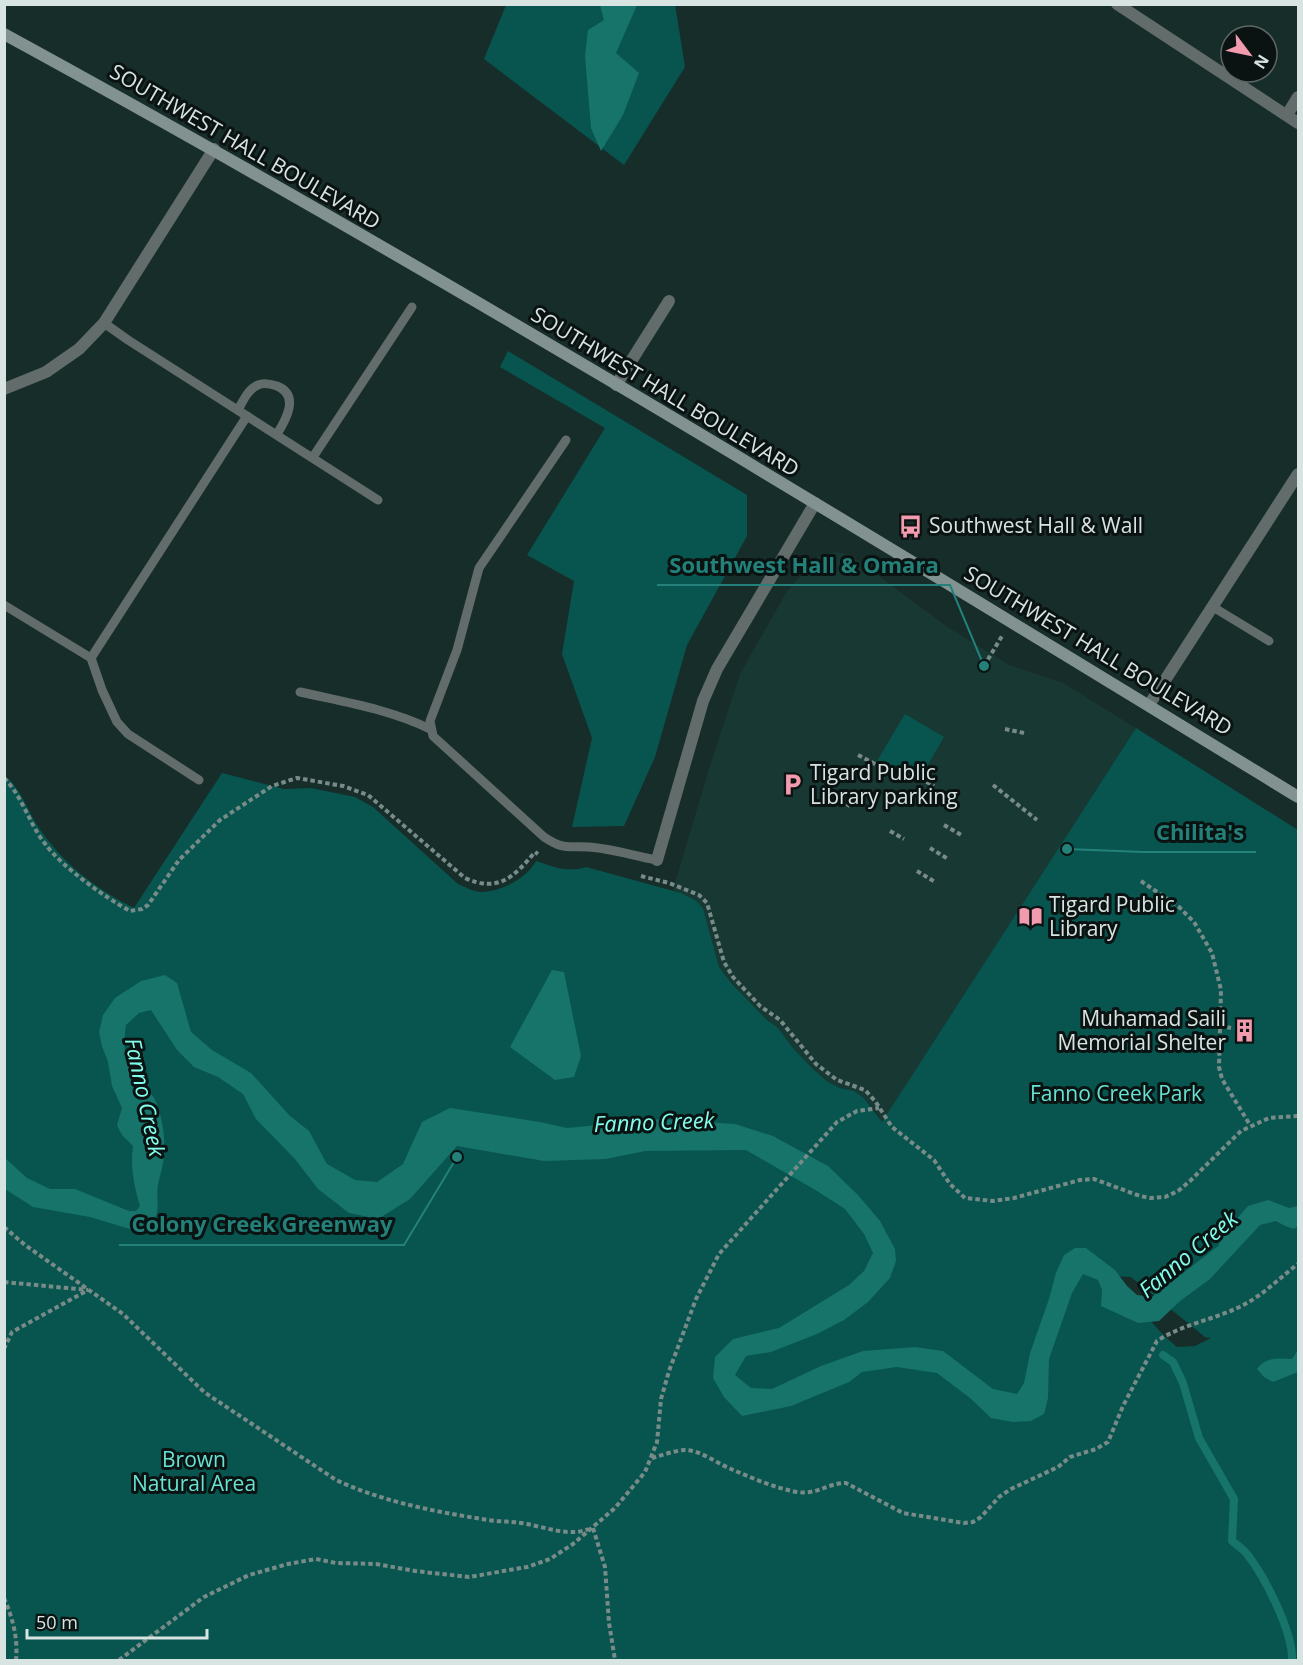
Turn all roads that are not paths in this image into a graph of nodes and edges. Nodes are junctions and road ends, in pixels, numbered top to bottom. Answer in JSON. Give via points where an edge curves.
{"nodes":[{"id":1,"x":1117,"y":4,"type":"edge"},
{"id":2,"x":4,"y":34,"type":"edge"},
{"id":3,"x":1299,"y":97,"type":"edge"},
{"id":4,"x":1287,"y":115,"type":"junction"},
{"id":5,"x":1299,"y":123,"type":"edge"},
{"id":6,"x":214,"y":149,"type":"junction"},
{"id":7,"x":669,"y":301,"type":"dead end"},
{"id":8,"x":412,"y":307,"type":"dead end"},
{"id":9,"x":104,"y":323,"type":"junction"},
{"id":10,"x":616,"y":385,"type":"junction"},
{"id":11,"x":4,"y":389,"type":"edge"},
{"id":12,"x":238,"y":411,"type":"junction"},
{"id":13,"x":247,"y":416,"type":"junction"},
{"id":14,"x":277,"y":434,"type":"junction"},
{"id":15,"x":566,"y":440,"type":"dead end"},
{"id":16,"x":313,"y":458,"type":"junction"},
{"id":17,"x":1297,"y":479,"type":"edge"},
{"id":18,"x":378,"y":500,"type":"dead end"},
{"id":19,"x":815,"y":503,"type":"junction"},
{"id":20,"x":4,"y":605,"type":"edge"},
{"id":21,"x":1213,"y":607,"type":"junction"},
{"id":22,"x":1269,"y":641,"type":"dead end"},
{"id":23,"x":91,"y":658,"type":"junction"},
{"id":24,"x":300,"y":692,"type":"dead end"},
{"id":25,"x":1149,"y":705,"type":"junction"},
{"id":26,"x":430,"y":729,"type":"junction"},
{"id":27,"x":199,"y":780,"type":"dead end"},
{"id":28,"x":1299,"y":796,"type":"edge"},
{"id":29,"x":657,"y":860,"type":"joint"}],
"edges":[{"from":1,"to":4,"type":"street"},
{"from":2,"to":6,"type":"main road","name":"SOUTHWEST HALL BOULEVARD"},
{"from":3,"to":4,"type":"street"},
{"from":4,"to":5,"type":"street"},
{"from":6,"to":9,"type":"street"},
{"from":6,"to":10,"type":"main road","name":"SOUTHWEST HALL BOULEVARD"},
{"from":7,"to":10,"type":"street"},
{"from":8,"to":16,"type":"lane"},
{"from":9,"to":11,"type":"street","via":[[79,349],[46,372]]},
{"from":9,"to":12,"type":"lane"},
{"from":10,"to":19,"type":"main road","name":"SOUTHWEST HALL BOULEVARD"},
{"from":12,"to":13,"type":"lane"},
{"from":12,"to":14,"type":"lane","via":[[259,384],[281,388],[290,407]]},
{"from":13,"to":14,"type":"lane"},
{"from":13,"to":23,"type":"lane"},
{"from":14,"to":16,"type":"lane"},
{"from":15,"to":26,"type":"lane","via":[[480,568]]},
{"from":16,"to":18,"type":"lane"},
{"from":17,"to":21,"type":"street"},
{"from":19,"to":25,"type":"main road","name":"SOUTHWEST HALL BOULEVARD"},
{"from":19,"to":29,"type":"street","via":[[717,669],[703,701]]},
{"from":20,"to":23,"type":"lane"},
{"from":21,"to":22,"type":"lane"},
{"from":21,"to":25,"type":"street"},
{"from":23,"to":27,"type":"lane","via":[[117,722],[128,734]]},
{"from":24,"to":26,"type":"lane","via":[[390,712]]},
{"from":25,"to":28,"type":"main road","name":"SOUTHWEST HALL BOULEVARD"},
{"from":26,"to":29,"type":"lane","via":[[556,845]]}]}
